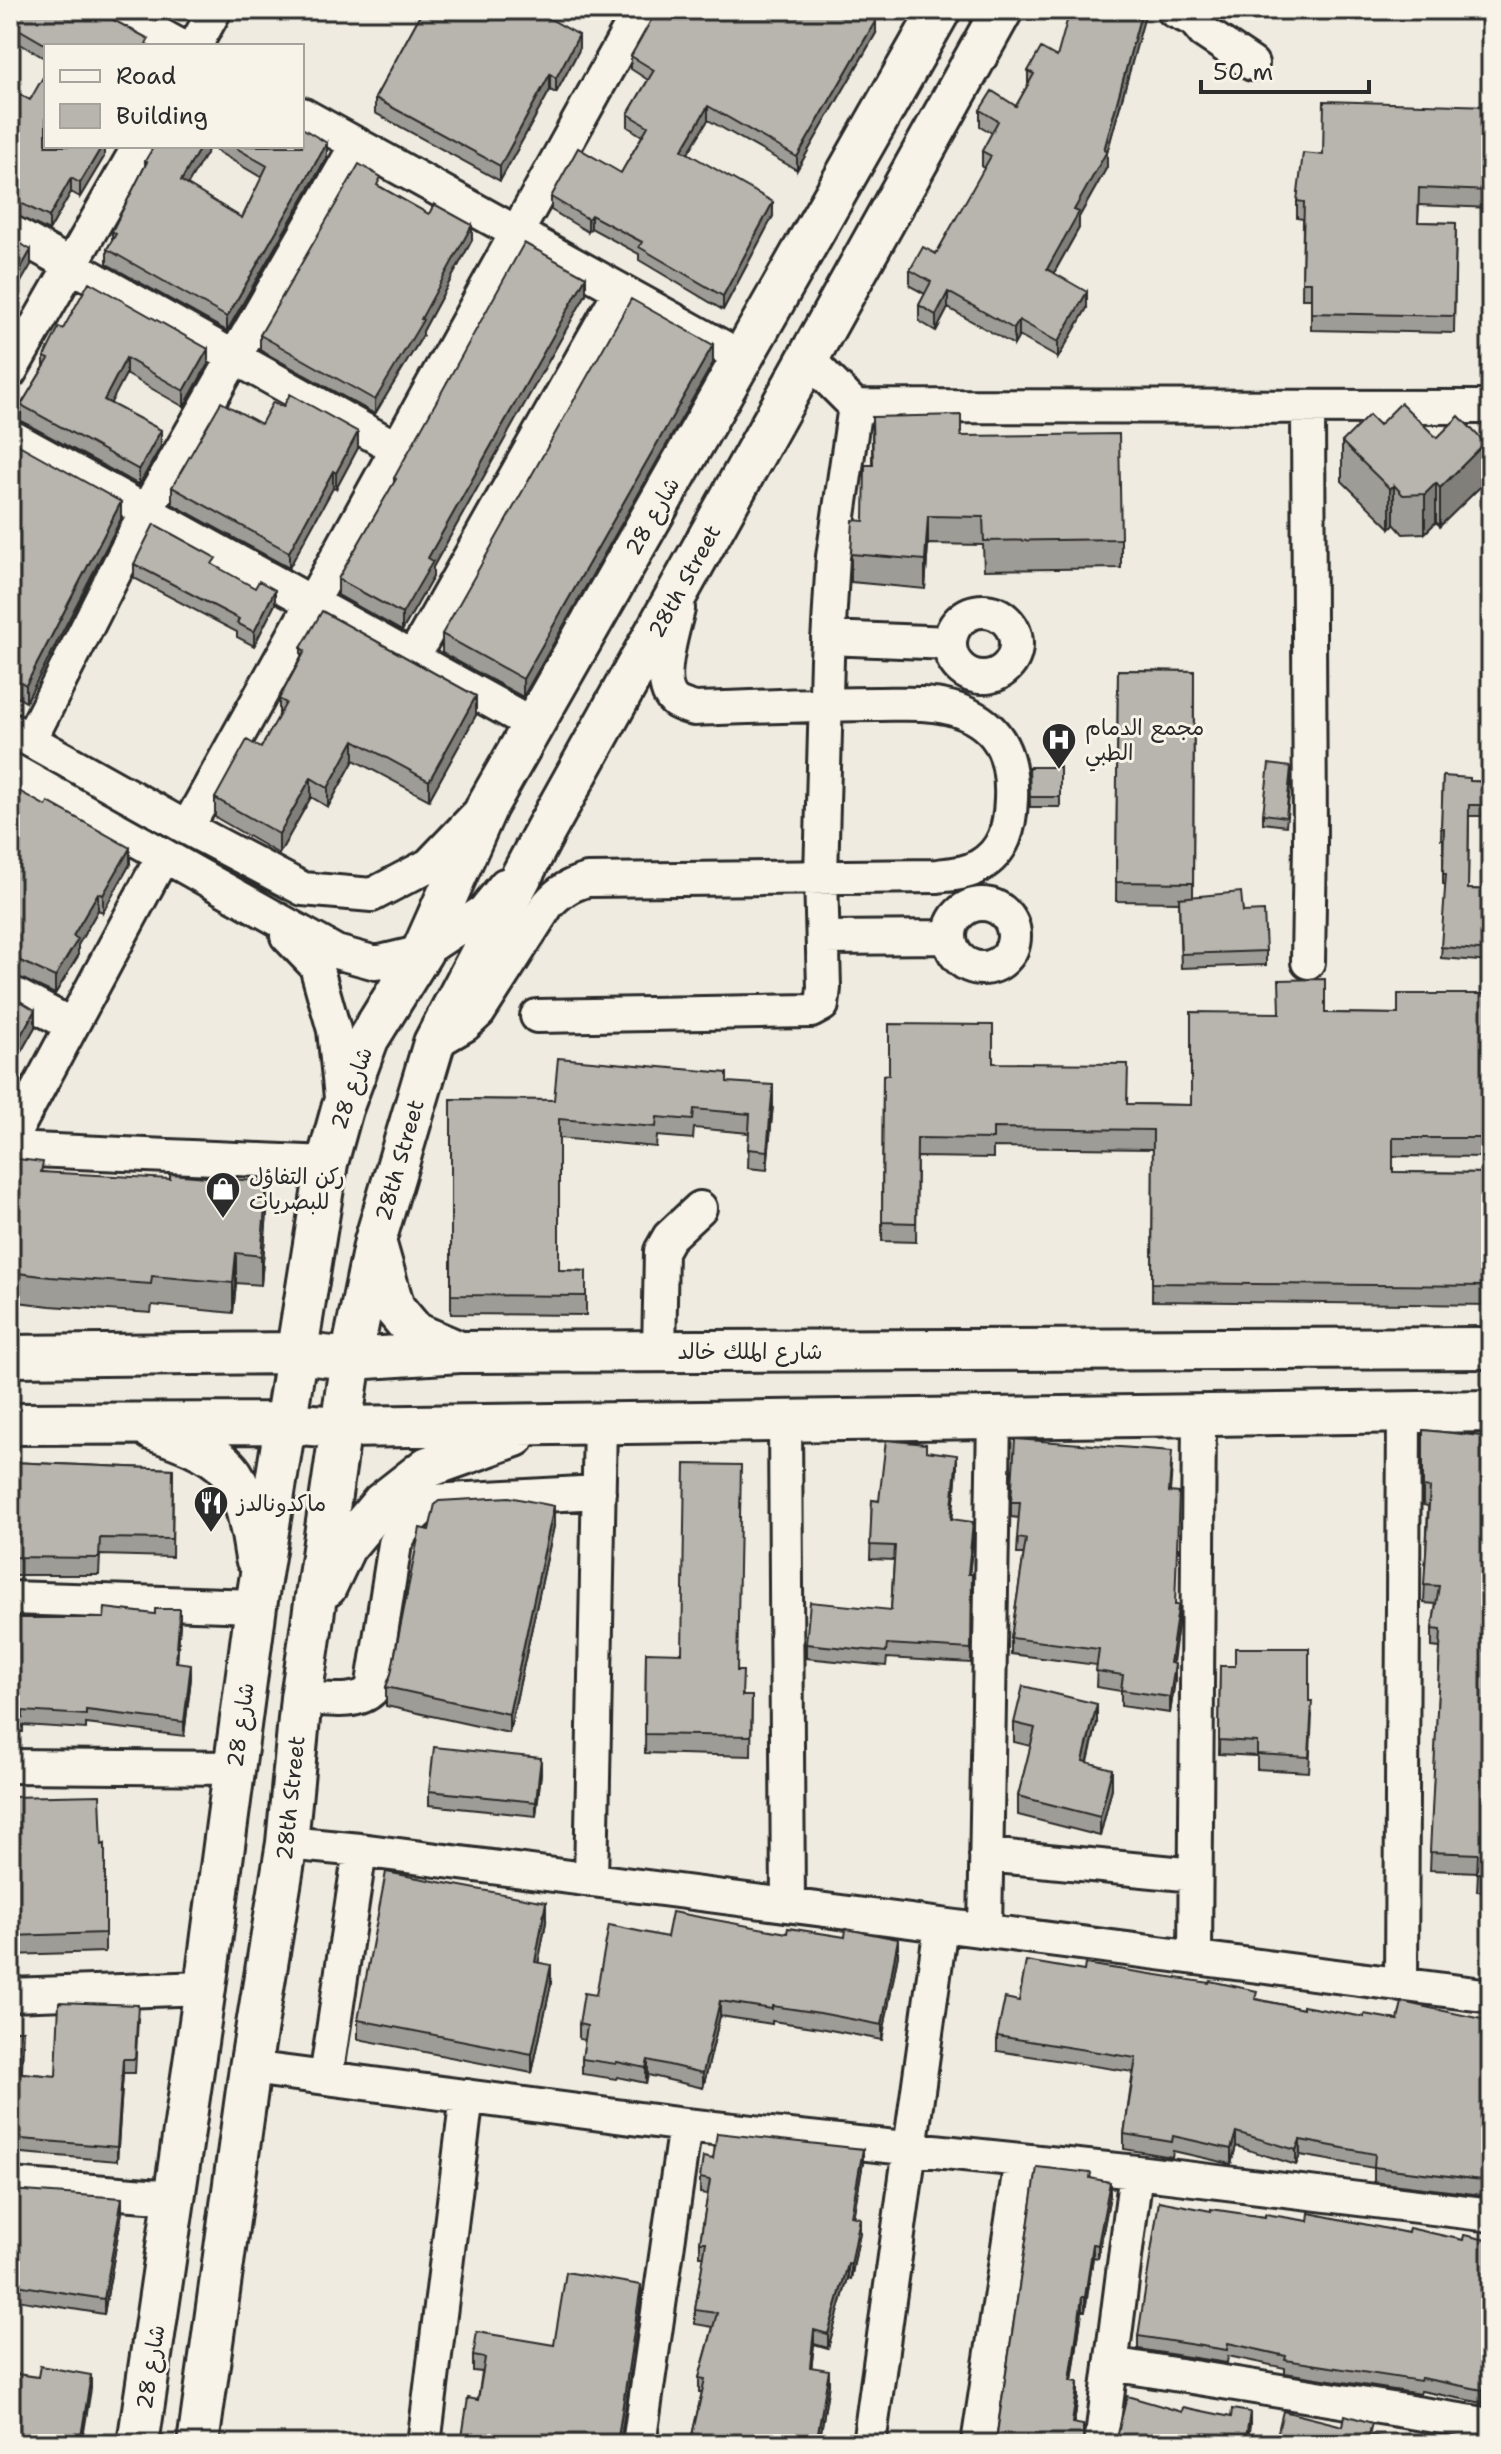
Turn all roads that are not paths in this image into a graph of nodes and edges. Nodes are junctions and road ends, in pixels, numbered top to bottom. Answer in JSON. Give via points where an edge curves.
{"nodes":[{"id":1,"x":115,"y":10,"type":"edge"},
{"id":2,"x":215,"y":10,"type":"edge"},
{"id":3,"x":640,"y":10,"type":"edge"},
{"id":4,"x":1002,"y":10,"type":"edge"},
{"id":5,"x":1173,"y":10,"type":"edge"},
{"id":6,"x":932,"y":13,"type":"edge"},
{"id":7,"x":176,"y":44,"type":"edge"},
{"id":8,"x":196,"y":44,"type":"edge"},
{"id":9,"x":1252,"y":64,"type":"dead end"},
{"id":10,"x":304,"y":115,"type":"edge"},
{"id":11,"x":357,"y":144,"type":"junction"},
{"id":12,"x":138,"y":148,"type":"edge"},
{"id":13,"x":10,"y":231,"type":"edge"},
{"id":14,"x":516,"y":233,"type":"junction"},
{"id":15,"x":71,"y":267,"type":"junction"},
{"id":16,"x":620,"y":291,"type":"junction"},
{"id":17,"x":233,"y":357,"type":"junction"},
{"id":18,"x":743,"y":358,"type":"junction"},
{"id":19,"x":809,"y":360,"type":"junction"},
{"id":20,"x":10,"y":372,"type":"edge"},
{"id":21,"x":855,"y":406,"type":"junction"},
{"id":22,"x":1491,"y":407,"type":"edge"},
{"id":23,"x":1308,"y":408,"type":"junction"},
{"id":24,"x":10,"y":436,"type":"edge"},
{"id":25,"x":398,"y":449,"type":"junction"},
{"id":26,"x":146,"y":511,"type":"junction"},
{"id":27,"x":683,"y":582,"type":"junction"},
{"id":28,"x":312,"y":603,"type":"junction"},
{"id":29,"x":828,"y":638,"type":"junction"},
{"id":30,"x":950,"y":643,"type":"dead end"},
{"id":31,"x":412,"y":659,"type":"junction"},
{"id":32,"x":825,"y":704,"type":"junction"},
{"id":33,"x":532,"y":724,"type":"junction"},
{"id":34,"x":20,"y":734,"type":"edge"},
{"id":35,"x":10,"y":769,"type":"edge"},
{"id":36,"x":487,"y":806,"type":"junction"},
{"id":37,"x":187,"y":828,"type":"junction"},
{"id":38,"x":545,"y":831,"type":"junction"},
{"id":39,"x":163,"y":856,"type":"junction"},
{"id":40,"x":821,"y":876,"type":"junction"},
{"id":41,"x":262,"y":910,"type":"junction"},
{"id":42,"x":949,"y":937,"type":"dead end"},
{"id":43,"x":823,"y":938,"type":"junction"},
{"id":44,"x":422,"y":952,"type":"junction"},
{"id":45,"x":1308,"y":962,"type":"dead end"},
{"id":46,"x":10,"y":992,"type":"edge"},
{"id":47,"x":537,"y":1016,"type":"dead end"},
{"id":48,"x":72,"y":1025,"type":"junction"},
{"id":49,"x":434,"y":1043,"type":"junction"},
{"id":50,"x":342,"y":1109,"type":"junction"},
{"id":51,"x":10,"y":1141,"type":"edge"},
{"id":52,"x":10,"y":1149,"type":"edge"},
{"id":53,"x":327,"y":1163,"type":"junction"},
{"id":54,"x":700,"y":1208,"type":"dead end"},
{"id":55,"x":375,"y":1241,"type":"junction"},
{"id":56,"x":308,"y":1279,"type":"junction"},
{"id":57,"x":1491,"y":1348,"type":"edge"},
{"id":58,"x":460,"y":1352,"type":"junction"},
{"id":59,"x":659,"y":1352,"type":"junction"},
{"id":60,"x":295,"y":1353,"type":"junction"},
{"id":61,"x":10,"y":1356,"type":"edge"},
{"id":62,"x":223,"y":1356,"type":"junction"},
{"id":63,"x":351,"y":1359,"type":"junction"},
{"id":64,"x":1491,"y":1411,"type":"edge"},
{"id":65,"x":1404,"y":1412,"type":"junction"},
{"id":66,"x":1199,"y":1415,"type":"junction"},
{"id":67,"x":994,"y":1418,"type":"junction"},
{"id":68,"x":785,"y":1421,"type":"junction"},
{"id":69,"x":135,"y":1423,"type":"junction"},
{"id":70,"x":284,"y":1423,"type":"junction"},
{"id":71,"x":600,"y":1423,"type":"junction"},
{"id":72,"x":10,"y":1424,"type":"edge"},
{"id":73,"x":559,"y":1424,"type":"junction"},
{"id":74,"x":340,"y":1427,"type":"junction"},
{"id":75,"x":599,"y":1492,"type":"junction"},
{"id":76,"x":258,"y":1596,"type":"junction"},
{"id":77,"x":10,"y":1598,"type":"edge"},
{"id":78,"x":312,"y":1620,"type":"junction"},
{"id":79,"x":301,"y":1698,"type":"junction"},
{"id":80,"x":10,"y":1766,"type":"edge"},
{"id":81,"x":234,"y":1768,"type":"junction"},
{"id":82,"x":287,"y":1843,"type":"junction"},
{"id":83,"x":360,"y":1850,"type":"junction"},
{"id":84,"x":986,"y":1855,"type":"junction"},
{"id":85,"x":1195,"y":1875,"type":"junction"},
{"id":86,"x":591,"y":1880,"type":"junction"},
{"id":87,"x":788,"y":1905,"type":"junction"},
{"id":88,"x":941,"y":1925,"type":"junction"},
{"id":89,"x":985,"y":1931,"type":"junction"},
{"id":90,"x":1195,"y":1958,"type":"junction"},
{"id":91,"x":1401,"y":1985,"type":"junction"},
{"id":92,"x":205,"y":1988,"type":"junction"},
{"id":93,"x":10,"y":1995,"type":"edge"},
{"id":94,"x":1491,"y":1996,"type":"edge"},
{"id":95,"x":250,"y":2068,"type":"junction"},
{"id":96,"x":326,"y":2078,"type":"junction"},
{"id":97,"x":467,"y":2096,"type":"junction"},
{"id":98,"x":685,"y":2125,"type":"junction"},
{"id":99,"x":911,"y":2149,"type":"junction"},
{"id":100,"x":1021,"y":2161,"type":"junction"},
{"id":101,"x":1136,"y":2172,"type":"junction"},
{"id":102,"x":10,"y":2185,"type":"edge"},
{"id":103,"x":175,"y":2197,"type":"junction"},
{"id":104,"x":1491,"y":2215,"type":"edge"},
{"id":105,"x":1111,"y":2364,"type":"junction"},
{"id":106,"x":1491,"y":2425,"type":"edge"},
{"id":107,"x":138,"y":2444,"type":"edge"},
{"id":108,"x":198,"y":2444,"type":"edge"},
{"id":109,"x":424,"y":2444,"type":"edge"},
{"id":110,"x":639,"y":2444,"type":"edge"},
{"id":111,"x":869,"y":2444,"type":"edge"},
{"id":112,"x":978,"y":2444,"type":"edge"},
{"id":113,"x":1101,"y":2444,"type":"edge"}],
"edges":[{"from":1,"to":7,"type":"street"},
{"from":2,"to":8,"type":"street"},
{"from":3,"to":14,"type":"street"},
{"from":4,"to":19,"type":"main road","name":"28th Street"},
{"from":5,"to":9,"type":"street"},
{"from":6,"to":18,"type":"main road","name":"شارع 28"},
{"from":10,"to":11,"type":"street"},
{"from":11,"to":14,"type":"street"},
{"from":11,"to":17,"type":"street"},
{"from":12,"to":15,"type":"street"},
{"from":13,"to":15,"type":"street"},
{"from":14,"to":16,"type":"street"},
{"from":14,"to":25,"type":"street"},
{"from":15,"to":17,"type":"street"},
{"from":15,"to":20,"type":"street"},
{"from":16,"to":18,"type":"street"},
{"from":16,"to":31,"type":"street"},
{"from":17,"to":25,"type":"street"},
{"from":17,"to":26,"type":"street"},
{"from":18,"to":33,"type":"main road","name":"شارع 28"},
{"from":19,"to":21,"type":"street"},
{"from":19,"to":27,"type":"main road","name":"28th Street"},
{"from":21,"to":23,"type":"street"},
{"from":21,"to":29,"type":"street","via":[[833,557]]},
{"from":22,"to":23,"type":"street"},
{"from":23,"to":45,"type":"street"},
{"from":24,"to":26,"type":"street"},
{"from":25,"to":28,"type":"street"},
{"from":26,"to":28,"type":"street"},
{"from":26,"to":34,"type":"street"},
{"from":27,"to":32,"type":"street","via":[[664,672],[675,701],[694,709]]},
{"from":27,"to":38,"type":"main road","name":"28th Street"},
{"from":28,"to":31,"type":"street"},
{"from":28,"to":37,"type":"street"},
{"from":29,"to":30,"type":"street"},
{"from":29,"to":32,"type":"street"},
{"from":31,"to":33,"type":"street"},
{"from":32,"to":40,"type":"street"},
{"from":32,"to":40,"type":"street","via":[[917,704],[973,716],[1002,744],[1012,777],[1010,826],[980,866],[938,876]]},
{"from":33,"to":36,"type":"main road","name":"شارع 28"},
{"from":34,"to":37,"type":"street"},
{"from":35,"to":39,"type":"street"},
{"from":36,"to":37,"type":"street","via":[[429,865],[372,895],[303,889]]},
{"from":36,"to":44,"type":"main road","name":"شارع 28"},
{"from":38,"to":44,"type":"street","via":[[484,911]]},
{"from":38,"to":49,"type":"main road","name":"28th Street"},
{"from":39,"to":41,"type":"street"},
{"from":39,"to":48,"type":"street"},
{"from":40,"to":43,"type":"street"},
{"from":40,"to":49,"type":"street","via":[[573,884],[548,904],[479,1012]]},
{"from":41,"to":44,"type":"street","via":[[336,952],[376,963]]},
{"from":41,"to":50,"type":"street","via":[[316,966],[334,1030]]},
{"from":42,"to":43,"type":"street"},
{"from":43,"to":47,"type":"street","via":[[822,1005],[811,1011]]},
{"from":44,"to":50,"type":"main road","name":"شارع 28","via":[[368,1039]]},
{"from":46,"to":48,"type":"street"},
{"from":48,"to":51,"type":"street"},
{"from":49,"to":55,"type":"main road","name":"28th Street"},
{"from":50,"to":53,"type":"main road","name":"شارع 28"},
{"from":52,"to":53,"type":"street"},
{"from":53,"to":56,"type":"main road","name":"شارع 28"},
{"from":54,"to":59,"type":"street","via":[[661,1251]]},
{"from":55,"to":58,"type":"main road","via":[[394,1308],[415,1333]]},
{"from":55,"to":63,"type":"main road","name":"28th Street"},
{"from":56,"to":60,"type":"main road","name":"شارع 28"},
{"from":56,"to":62,"type":"main road","via":[[280,1327],[260,1347]]},
{"from":57,"to":59,"type":"main road","name":"شارع الملك خالد"},
{"from":58,"to":59,"type":"main road","name":"شارع الملك خالد"},
{"from":58,"to":63,"type":"main road","name":"شارع الملك خالد"},
{"from":60,"to":62,"type":"main road","name":"شارع الملك خالد"},
{"from":60,"to":63,"type":"main road","name":"شارع الملك خالد"},
{"from":60,"to":70,"type":"main road","name":"شارع 28"},
{"from":61,"to":62,"type":"main road","name":"شارع الملك خالد"},
{"from":63,"to":74,"type":"main road","name":"28th Street"},
{"from":64,"to":65,"type":"main road"},
{"from":65,"to":66,"type":"main road"},
{"from":65,"to":91,"type":"street"},
{"from":66,"to":67,"type":"main road"},
{"from":66,"to":85,"type":"street"},
{"from":67,"to":68,"type":"main road"},
{"from":67,"to":84,"type":"street"},
{"from":68,"to":71,"type":"main road"},
{"from":68,"to":87,"type":"street"},
{"from":69,"to":70,"type":"main road"},
{"from":69,"to":72,"type":"main road"},
{"from":69,"to":76,"type":"main road","via":[[193,1443],[230,1470],[251,1521]]},
{"from":70,"to":74,"type":"main road"},
{"from":70,"to":76,"type":"main road","name":"شارع 28"},
{"from":71,"to":73,"type":"main road"},
{"from":71,"to":75,"type":"street"},
{"from":73,"to":74,"type":"main road"},
{"from":73,"to":78,"type":"main road","via":[[428,1467],[382,1503],[345,1547]]},
{"from":74,"to":78,"type":"main road","name":"28th Street"},
{"from":75,"to":79,"type":"street","via":[[433,1501],[416,1512],[395,1544],[372,1690],[357,1699]]},
{"from":75,"to":86,"type":"street"},
{"from":76,"to":77,"type":"street"},
{"from":76,"to":81,"type":"main road","name":"شارع 28"},
{"from":78,"to":79,"type":"main road","name":"28th Street"},
{"from":79,"to":82,"type":"main road","name":"28th Street"},
{"from":80,"to":81,"type":"street"},
{"from":81,"to":92,"type":"main road","name":"شارع 28"},
{"from":82,"to":83,"type":"street"},
{"from":82,"to":95,"type":"main road","name":"28th Street"},
{"from":83,"to":86,"type":"street"},
{"from":83,"to":96,"type":"street"},
{"from":84,"to":85,"type":"street"},
{"from":84,"to":89,"type":"street"},
{"from":85,"to":90,"type":"street"},
{"from":86,"to":87,"type":"street"},
{"from":87,"to":88,"type":"street"},
{"from":88,"to":89,"type":"street"},
{"from":88,"to":99,"type":"street"},
{"from":89,"to":90,"type":"street"},
{"from":90,"to":91,"type":"street"},
{"from":91,"to":94,"type":"street"},
{"from":92,"to":93,"type":"street"},
{"from":92,"to":103,"type":"main road","name":"شارع 28"},
{"from":95,"to":96,"type":"street"},
{"from":95,"to":108,"type":"main road","name":"28th Street"},
{"from":96,"to":97,"type":"street"},
{"from":97,"to":98,"type":"street"},
{"from":97,"to":109,"type":"street"},
{"from":98,"to":99,"type":"street"},
{"from":98,"to":110,"type":"street"},
{"from":99,"to":100,"type":"street"},
{"from":99,"to":111,"type":"street"},
{"from":100,"to":101,"type":"street"},
{"from":100,"to":112,"type":"street"},
{"from":101,"to":104,"type":"street"},
{"from":101,"to":105,"type":"street"},
{"from":102,"to":103,"type":"street"},
{"from":103,"to":107,"type":"main road","name":"شارع 28"},
{"from":105,"to":106,"type":"street"},
{"from":105,"to":113,"type":"street"}]}
